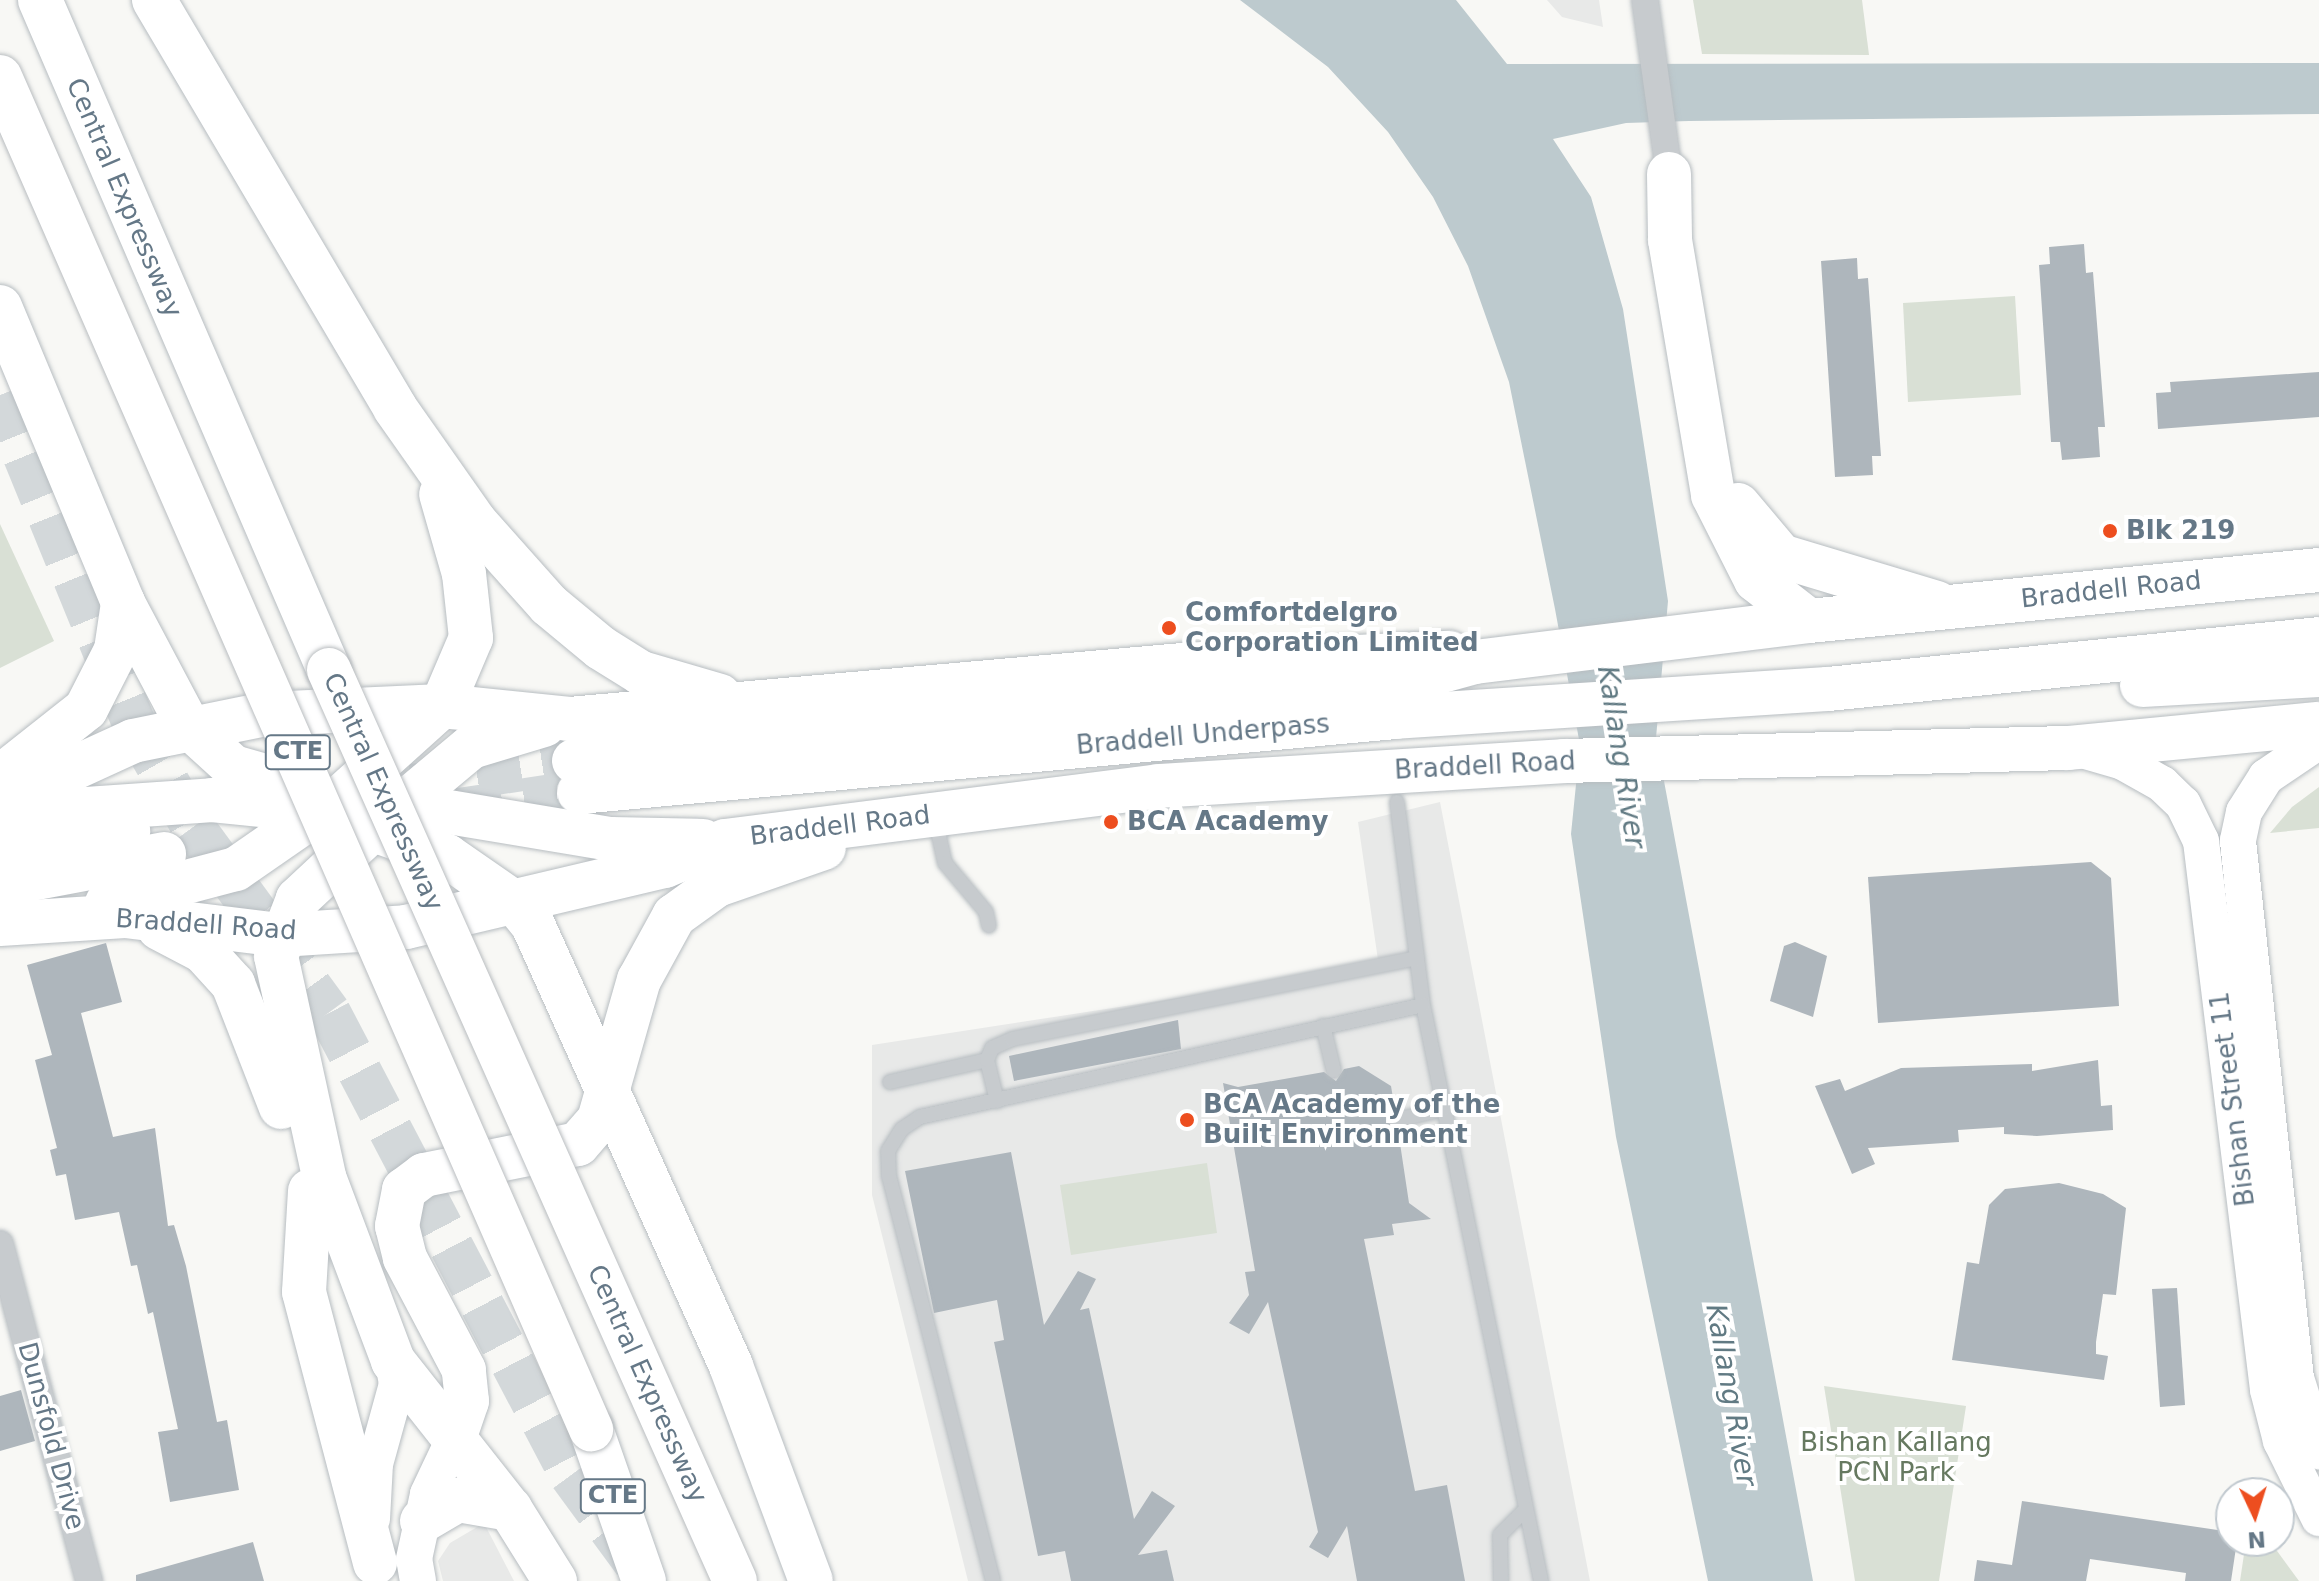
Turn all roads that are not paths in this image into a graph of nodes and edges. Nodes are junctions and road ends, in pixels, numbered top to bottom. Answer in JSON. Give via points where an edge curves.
{"nodes":[{"id":1,"x":40,"y":0,"type":"edge"},
{"id":2,"x":154,"y":0,"type":"edge"},
{"id":3,"x":1647,"y":10,"type":"edge"},
{"id":4,"x":0,"y":77,"type":"edge"},
{"id":5,"x":1667,"y":162,"type":"joint"},
{"id":6,"x":0,"y":307,"type":"edge"},
{"id":7,"x":1696,"y":395,"type":"junction"},
{"id":8,"x":434,"y":469,"type":"junction"},
{"id":9,"x":2319,"y":570,"type":"edge"},
{"id":10,"x":123,"y":603,"type":"junction"},
{"id":11,"x":1947,"y":606,"type":"junction"},
{"id":12,"x":1809,"y":621,"type":"junction"},
{"id":13,"x":2319,"y":639,"type":"edge"},
{"id":14,"x":1475,"y":662,"type":"junction"},
{"id":15,"x":2319,"y":675,"type":"edge"},
{"id":16,"x":1828,"y":689,"type":"junction"},
{"id":17,"x":810,"y":700,"type":"junction"},
{"id":18,"x":442,"y":706,"type":"junction"},
{"id":19,"x":2319,"y":724,"type":"edge"},
{"id":20,"x":188,"y":726,"type":"junction"},
{"id":21,"x":2319,"y":741,"type":"edge"},
{"id":22,"x":2068,"y":748,"type":"junction"},
{"id":23,"x":574,"y":757,"type":"junction"},
{"id":24,"x":0,"y":776,"type":"edge"},
{"id":25,"x":212,"y":800,"type":"junction"},
{"id":26,"x":0,"y":802,"type":"edge"},
{"id":27,"x":1397,"y":802,"type":"dead end"},
{"id":28,"x":332,"y":803,"type":"junction"},
{"id":29,"x":0,"y":815,"type":"edge"},
{"id":30,"x":917,"y":816,"type":"junction"},
{"id":31,"x":387,"y":817,"type":"junction"},
{"id":32,"x":725,"y":841,"type":"junction"},
{"id":33,"x":0,"y":852,"type":"edge"},
{"id":34,"x":236,"y":869,"type":"junction"},
{"id":35,"x":0,"y":885,"type":"edge"},
{"id":36,"x":516,"y":904,"type":"junction"},
{"id":37,"x":125,"y":916,"type":"junction"},
{"id":38,"x":15,"y":921,"type":"edge"},
{"id":39,"x":989,"y":926,"type":"dead end"},
{"id":40,"x":280,"y":935,"type":"junction"},
{"id":41,"x":1417,"y":958,"type":"junction"},
{"id":42,"x":1423,"y":1005,"type":"junction"},
{"id":43,"x":1323,"y":1026,"type":"junction"},
{"id":44,"x":987,"y":1060,"type":"junction"},
{"id":45,"x":1334,"y":1071,"type":"dead end"},
{"id":46,"x":890,"y":1082,"type":"dead end"},
{"id":47,"x":610,"y":1094,"type":"junction"},
{"id":48,"x":997,"y":1101,"type":"junction"},
{"id":49,"x":1444,"y":1109,"type":"junction"},
{"id":50,"x":1396,"y":1120,"type":"dead end"},
{"id":51,"x":310,"y":1191,"type":"junction"},
{"id":52,"x":0,"y":1244,"type":"edge"},
{"id":53,"x":8,"y":1311,"type":"edge"},
{"id":54,"x":393,"y":1361,"type":"junction"},
{"id":55,"x":454,"y":1439,"type":"junction"},
{"id":56,"x":2319,"y":1451,"type":"edge"},
{"id":57,"x":510,"y":1509,"type":"junction"},
{"id":58,"x":1526,"y":1509,"type":"junction"},
{"id":59,"x":2319,"y":1518,"type":"edge"},
{"id":60,"x":422,"y":1521,"type":"junction"},
{"id":61,"x":377,"y":1572,"type":"edge"},
{"id":62,"x":639,"y":1572,"type":"edge"},
{"id":63,"x":89,"y":1581,"type":"edge"},
{"id":64,"x":418,"y":1581,"type":"edge"},
{"id":65,"x":555,"y":1581,"type":"edge"},
{"id":66,"x":735,"y":1581,"type":"edge"},
{"id":67,"x":811,"y":1581,"type":"edge"},
{"id":68,"x":993,"y":1581,"type":"edge"},
{"id":69,"x":1501,"y":1581,"type":"edge"},
{"id":70,"x":1541,"y":1581,"type":"edge"}],
"edges":[{"from":1,"to":66,"type":"highway","name":"Central Expressway","number":"CTE","bridge":true},
{"from":2,"to":8,"type":"highway"},
{"from":3,"to":5,"type":"street"},
{"from":4,"to":62,"type":"highway","number":"CTE","bridge":true,"via":[[591,1429]]},
{"from":5,"to":7,"type":"highway","via":[[1670,240]]},
{"from":6,"to":10,"type":"highway"},
{"from":7,"to":11,"type":"highway","via":[[1745,521],[1769,546],[1794,561]]},
{"from":7,"to":12,"type":"highway","via":[[1709,480],[1727,532],[1756,580]]},
{"from":8,"to":17,"type":"highway","via":[[523,578],[601,648],[686,689]]},
{"from":8,"to":18,"type":"highway","via":[[464,574],[471,638]]},
{"from":9,"to":11,"type":"highway","name":"Braddell Road"},
{"from":10,"to":20,"type":"highway"},
{"from":10,"to":24,"type":"highway","via":[[116,650],[86,709],[49,745]]},
{"from":11,"to":12,"type":"highway","name":"Braddell Road"},
{"from":12,"to":14,"type":"highway","name":"Braddell Road"},
{"from":13,"to":16,"type":"highway"},
{"from":14,"to":17,"type":"highway","via":[[1412,650]]},
{"from":14,"to":23,"type":"highway","name":"Braddell Underpass","via":[[1409,680]]},
{"from":15,"to":16,"type":"highway","via":[[2007,693]]},
{"from":16,"to":23,"type":"highway","name":"Braddell Underpass"},
{"from":17,"to":23,"type":"highway"},
{"from":18,"to":20,"type":"highway","via":[[312,710]]},
{"from":18,"to":23,"type":"highway"},
{"from":18,"to":28,"type":"highway"},
{"from":19,"to":22,"type":"highway","name":"Braddell Road"},
{"from":20,"to":26,"type":"highway","via":[[106,750]]},
{"from":20,"to":28,"type":"highway","via":[[233,767]]},
{"from":21,"to":56,"type":"street","name":"Bishan Street 11","via":[[2260,785],[2238,841],[2296,1378]]},
{"from":22,"to":30,"type":"highway","name":"Braddell Road","via":[[1564,761],[1195,783]]},
{"from":22,"to":59,"type":"street","name":"Bishan Street 11","via":[[2144,771],[2183,804],[2201,841],[2268,1390],[2281,1441]]},
{"from":23,"to":31,"type":"highway","via":[[471,747]]},
{"from":25,"to":28,"type":"highway"},
{"from":25,"to":29,"type":"highway"},
{"from":25,"to":34,"type":"highway","via":[[235,824]]},
{"from":27,"to":41,"type":"lane"},
{"from":28,"to":31,"type":"highway"},
{"from":28,"to":34,"type":"highway"},
{"from":30,"to":32,"type":"highway","name":"Braddell Road"},
{"from":30,"to":39,"type":"lane","via":[[945,863],[986,912]]},
{"from":30,"to":47,"type":"highway","via":[[717,885],[686,903],[648,956]]},
{"from":31,"to":32,"type":"highway","via":[[611,839]]},
{"from":31,"to":36,"type":"highway"},
{"from":31,"to":40,"type":"highway","via":[[298,899]]},
{"from":32,"to":36,"type":"highway","name":"Braddell Road","via":[[665,866]]},
{"from":33,"to":35,"type":"highway","via":[[162,840]]},
{"from":34,"to":38,"type":"highway"},
{"from":36,"to":40,"type":"highway","name":"Braddell Road","via":[[406,927]]},
{"from":36,"to":47,"type":"highway"},
{"from":37,"to":38,"type":"highway","name":"Braddell Road"},
{"from":37,"to":40,"type":"highway","name":"Braddell Road"},
{"from":37,"to":51,"type":"highway","via":[[185,939],[233,984]]},
{"from":40,"to":54,"type":"highway","via":[[283,1009],[324,1177]]},
{"from":41,"to":42,"type":"lane"},
{"from":41,"to":44,"type":"lane","via":[[1012,1039],[992,1048]]},
{"from":42,"to":43,"type":"lane"},
{"from":42,"to":49,"type":"lane"},
{"from":43,"to":45,"type":"lane"},
{"from":43,"to":48,"type":"lane"},
{"from":44,"to":46,"type":"lane"},
{"from":44,"to":48,"type":"lane"},
{"from":47,"to":55,"type":"highway","via":[[578,1144],[424,1175],[404,1190],[397,1226],[405,1258],[464,1370],[467,1401]]},
{"from":47,"to":67,"type":"highway","via":[[731,1366]]},
{"from":48,"to":68,"type":"lane","via":[[920,1117],[888,1151]]},
{"from":49,"to":50,"type":"lane"},
{"from":49,"to":58,"type":"lane"},
{"from":51,"to":54,"type":"highway","via":[[381,1357]]},
{"from":51,"to":61,"type":"highway","via":[[304,1292]]},
{"from":52,"to":53,"type":"street","name":"Dunsfold Drive"},
{"from":53,"to":63,"type":"street","name":"Dunsfold Drive"},
{"from":54,"to":55,"type":"highway"},
{"from":54,"to":61,"type":"street","via":[[397,1384],[371,1501]]},
{"from":55,"to":57,"type":"highway"},
{"from":55,"to":60,"type":"street"},
{"from":57,"to":60,"type":"highway","via":[[458,1500]]},
{"from":57,"to":65,"type":"highway"},
{"from":58,"to":69,"type":"lane","via":[[1500,1535]]},
{"from":58,"to":70,"type":"lane"},
{"from":60,"to":64,"type":"street"}]}
